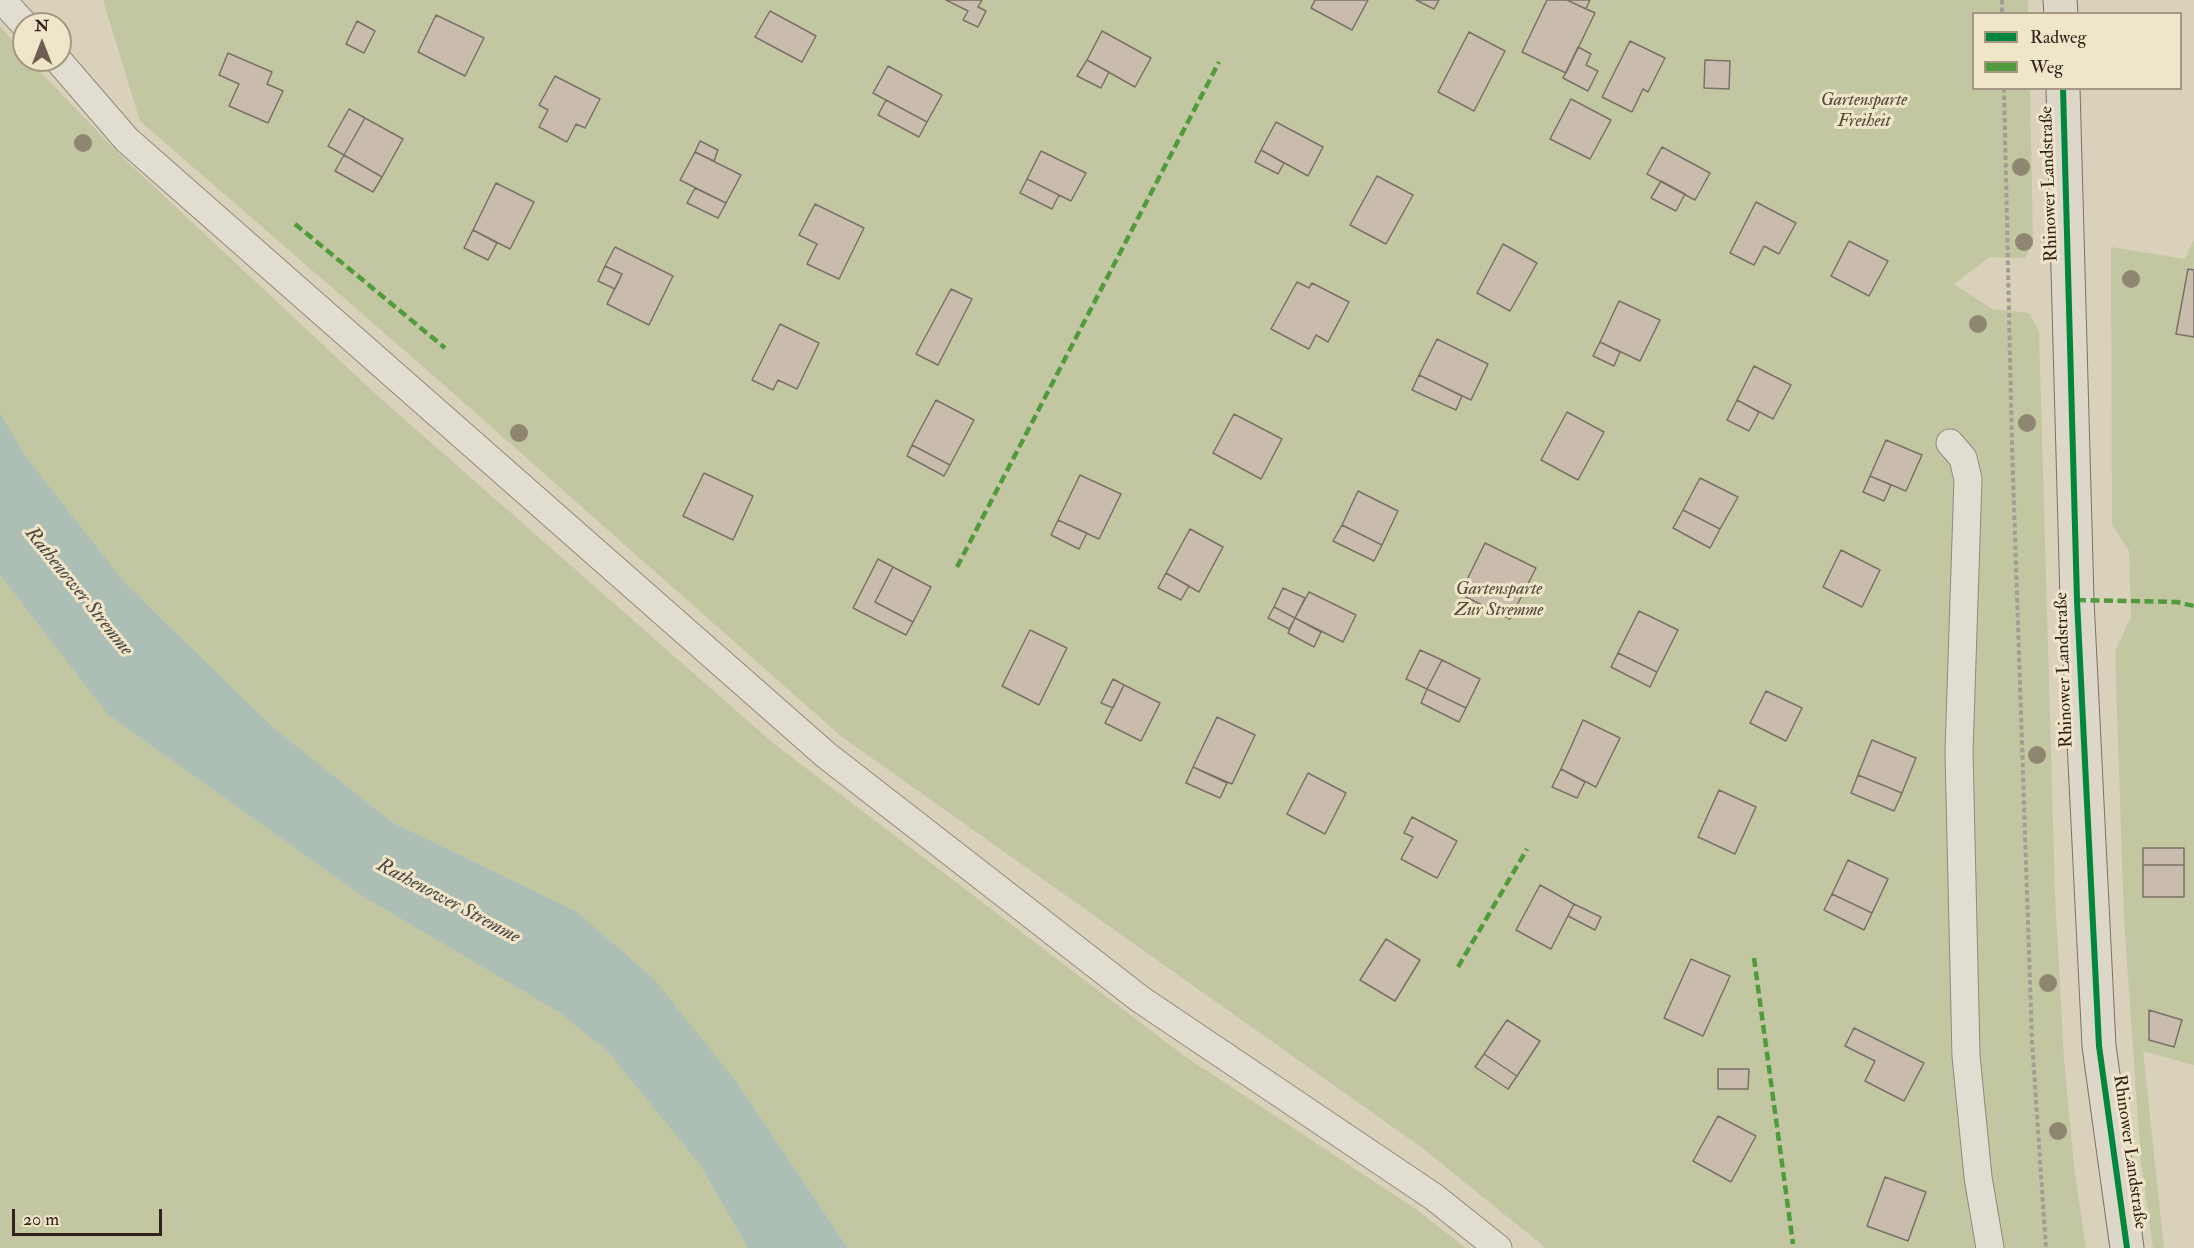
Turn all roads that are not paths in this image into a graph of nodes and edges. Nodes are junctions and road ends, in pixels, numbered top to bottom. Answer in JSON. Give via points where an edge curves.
{"nodes":[{"id":1,"x":2,"y":0,"type":"edge"},
{"id":2,"x":13,"y":12,"type":"edge"},
{"id":3,"x":68,"y":72,"type":"edge"},
{"id":4,"x":2063,"y":90,"type":"edge"},
{"id":5,"x":1950,"y":443,"type":"dead end"},
{"id":6,"x":1498,"y":1248,"type":"edge"},
{"id":7,"x":1990,"y":1248,"type":"edge"},
{"id":8,"x":2127,"y":1248,"type":"edge"}],
"edges":[{"from":1,"to":2,"type":"lane"},
{"from":3,"to":6,"type":"lane","via":[[127,140],[825,755],[1140,999],[1434,1197]]},
{"from":4,"to":8,"type":"main road","name":"Rhinower Landstraße","via":[[2077,600],[2098,1035]]},
{"from":5,"to":7,"type":"lane","via":[[1963,458],[1968,479],[1959,751],[1966,1056],[1978,1177]]}]}
